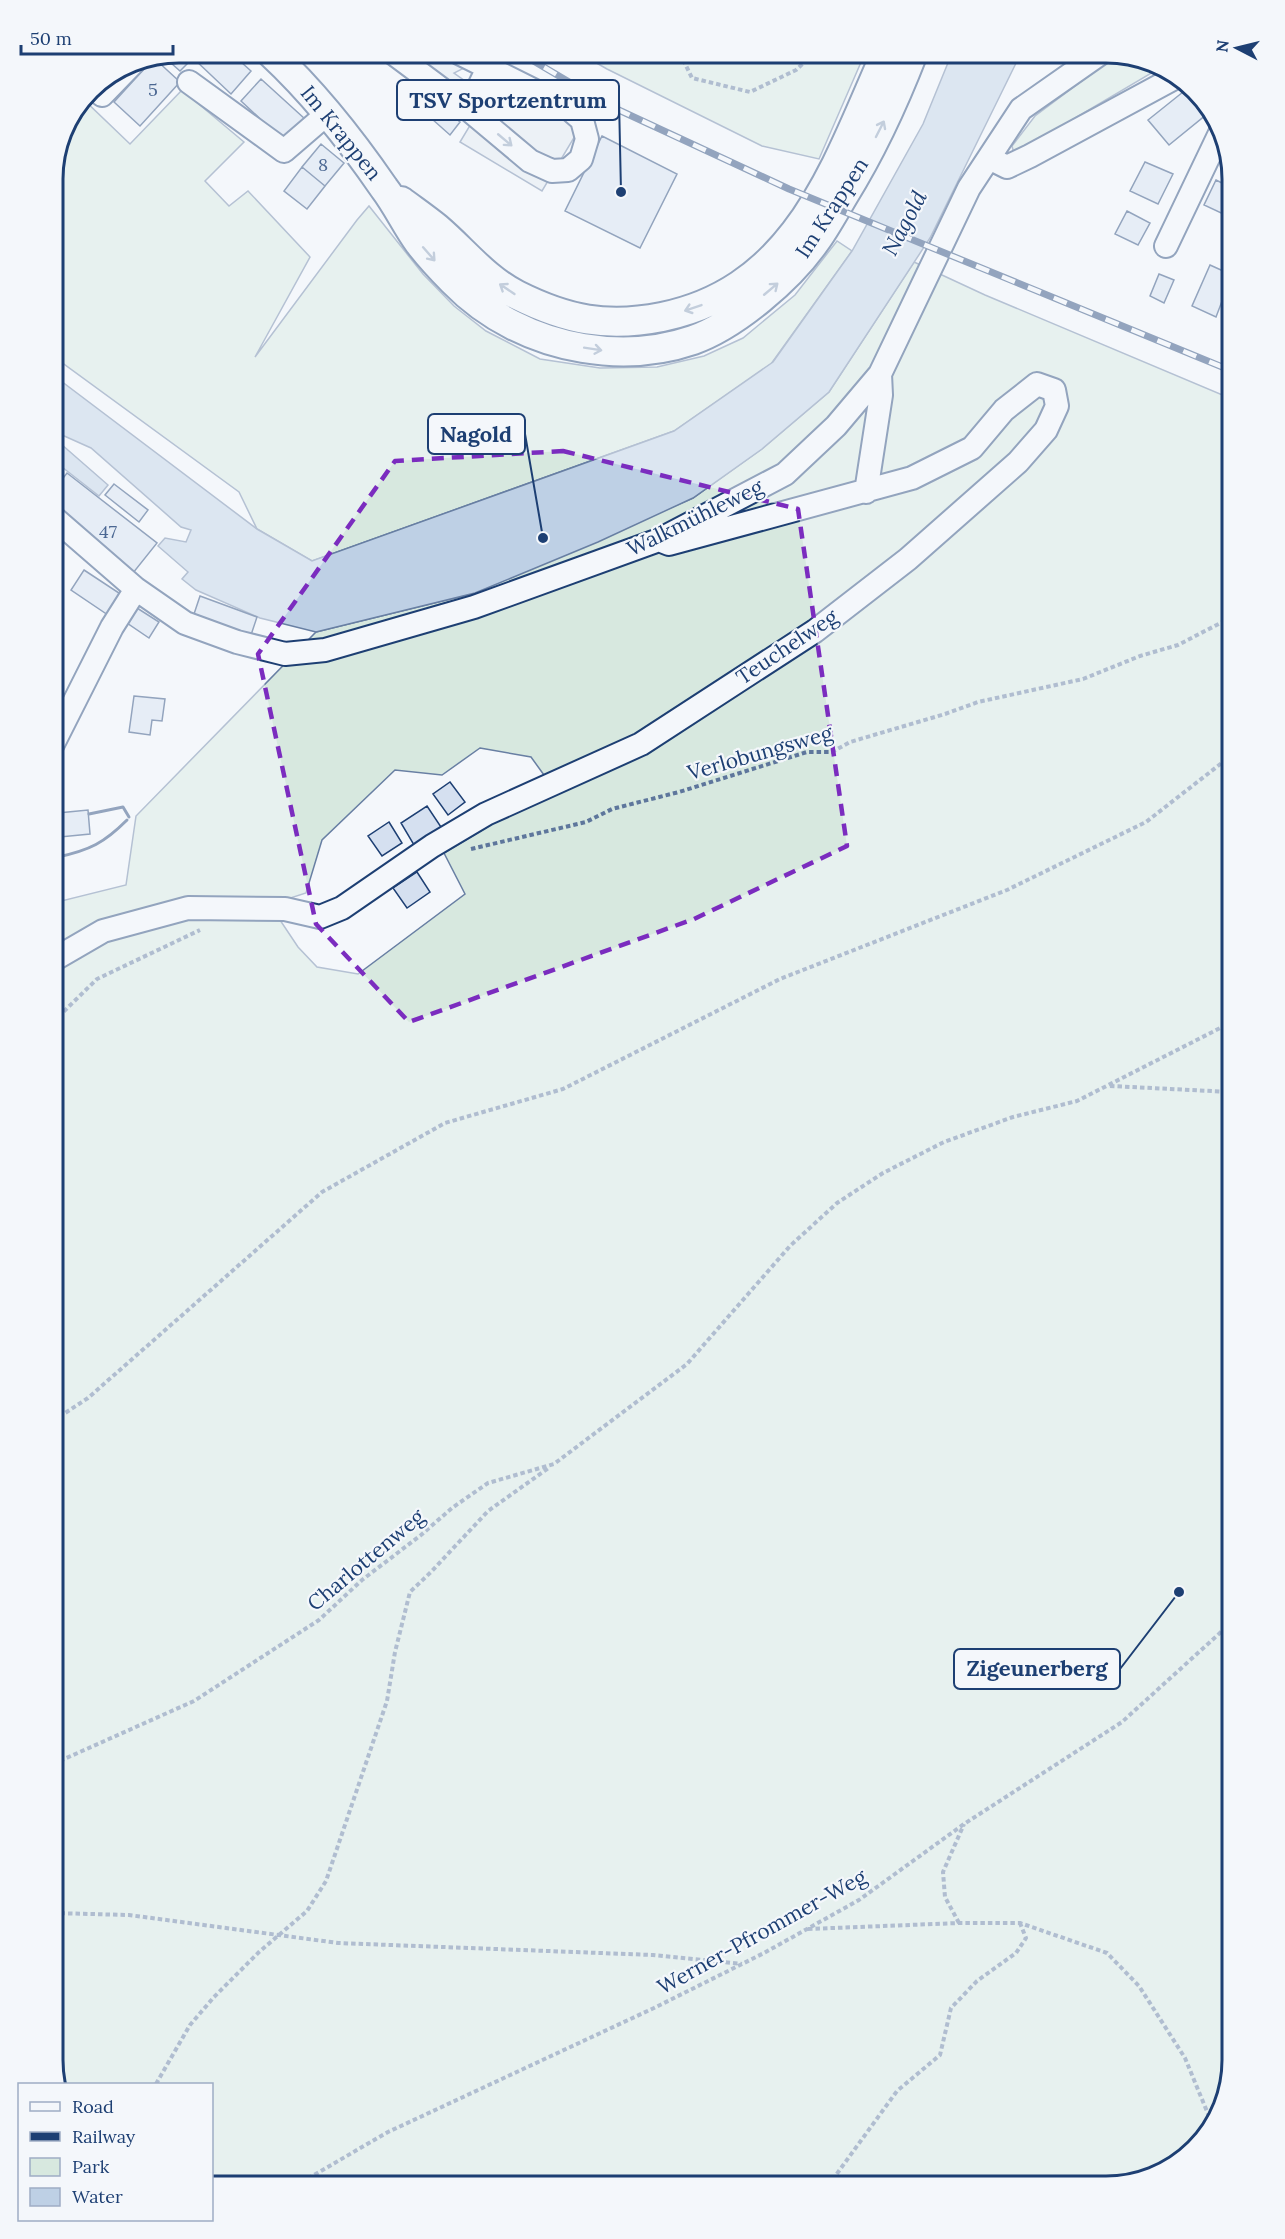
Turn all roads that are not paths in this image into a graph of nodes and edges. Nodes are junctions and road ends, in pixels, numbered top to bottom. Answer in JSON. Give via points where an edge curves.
{"nodes":[{"id":1,"x":281,"y":63,"type":"edge"},
{"id":2,"x":407,"y":63,"type":"edge"},
{"id":3,"x":482,"y":63,"type":"edge"},
{"id":4,"x":882,"y":63,"type":"edge"},
{"id":5,"x":909,"y":63,"type":"edge"},
{"id":6,"x":1087,"y":63,"type":"edge"},
{"id":7,"x":489,"y":66,"type":"junction"},
{"id":8,"x":189,"y":82,"type":"dead end"},
{"id":9,"x":1168,"y":82,"type":"edge"},
{"id":10,"x":112,"y":85,"type":"edge"},
{"id":11,"x":102,"y":95,"type":"dead end"},
{"id":12,"x":468,"y":109,"type":"junction"},
{"id":13,"x":327,"y":114,"type":"junction"},
{"id":14,"x":1216,"y":142,"type":"edge"},
{"id":15,"x":989,"y":158,"type":"junction"},
{"id":16,"x":385,"y":188,"type":"junction"},
{"id":17,"x":1166,"y":246,"type":"dead end"},
{"id":18,"x":880,"y":374,"type":"junction"},
{"id":19,"x":866,"y":492,"type":"junction"},
{"id":20,"x":63,"y":526,"type":"edge"},
{"id":21,"x":659,"y":540,"type":"junction"},
{"id":22,"x":136,"y":590,"type":"junction"},
{"id":23,"x":63,"y":718,"type":"edge"},
{"id":24,"x":63,"y":954,"type":"edge"}],
"edges":[{"from":1,"to":13,"type":"main road","name":"Im Krappen"},
{"from":2,"to":12,"type":"street"},
{"from":3,"to":7,"type":"street"},
{"from":4,"to":16,"type":"main road","name":"Im Krappen","one_way":true,"via":[[811,212],[782,250],[750,280],[717,300],[680,313],[637,322],[601,322],[558,314],[515,294],[478,269],[438,229]]},
{"from":16,"to":5,"type":"main road","name":"Im Krappen","one_way":true,"via":[[419,242],[454,282],[492,315],[528,333],[564,345],[608,352],[647,350],[694,339],[736,318],[769,291],[814,243],[860,168]]},
{"from":6,"to":15,"type":"street","name":"Walkmühleweg","via":[[1021,109]]},
{"from":7,"to":12,"type":"street"},
{"from":12,"to":7,"type":"street","one_way":true,"via":[[530,161],[552,171],[568,170],[581,159],[587,139],[582,120],[567,107]]},
{"from":8,"to":13,"type":"street","via":[[284,152]]},
{"from":9,"to":15,"type":"street","via":[[1022,160],[1007,166]]},
{"from":10,"to":11,"type":"street"},
{"from":13,"to":16,"type":"main road","name":"Im Krappen"},
{"from":14,"to":17,"type":"street"},
{"from":15,"to":18,"type":"street","name":"Walkmühleweg","via":[[969,188]]},
{"from":18,"to":19,"type":"street","via":[[881,394]]},
{"from":18,"to":21,"type":"street","name":"Walkmühleweg","via":[[836,426],[784,474]]},
{"from":19,"to":21,"type":"street","name":"Teuchelweg","via":[[669,544]]},
{"from":19,"to":24,"type":"street","name":"Teuchelweg","via":[[912,478],[972,448],[1004,410],[1038,384],[1054,390],[1057,406],[1046,430],[1018,462],[908,559],[815,631],[641,744],[486,814],[342,908],[320,917],[285,909],[188,908],[103,931]]},
{"from":20,"to":22,"type":"street","name":"Walkmühleweg"},
{"from":21,"to":22,"type":"street","name":"Walkmühleweg","via":[[474,607],[325,650],[285,654],[185,623]]},
{"from":22,"to":23,"type":"street"}]}
